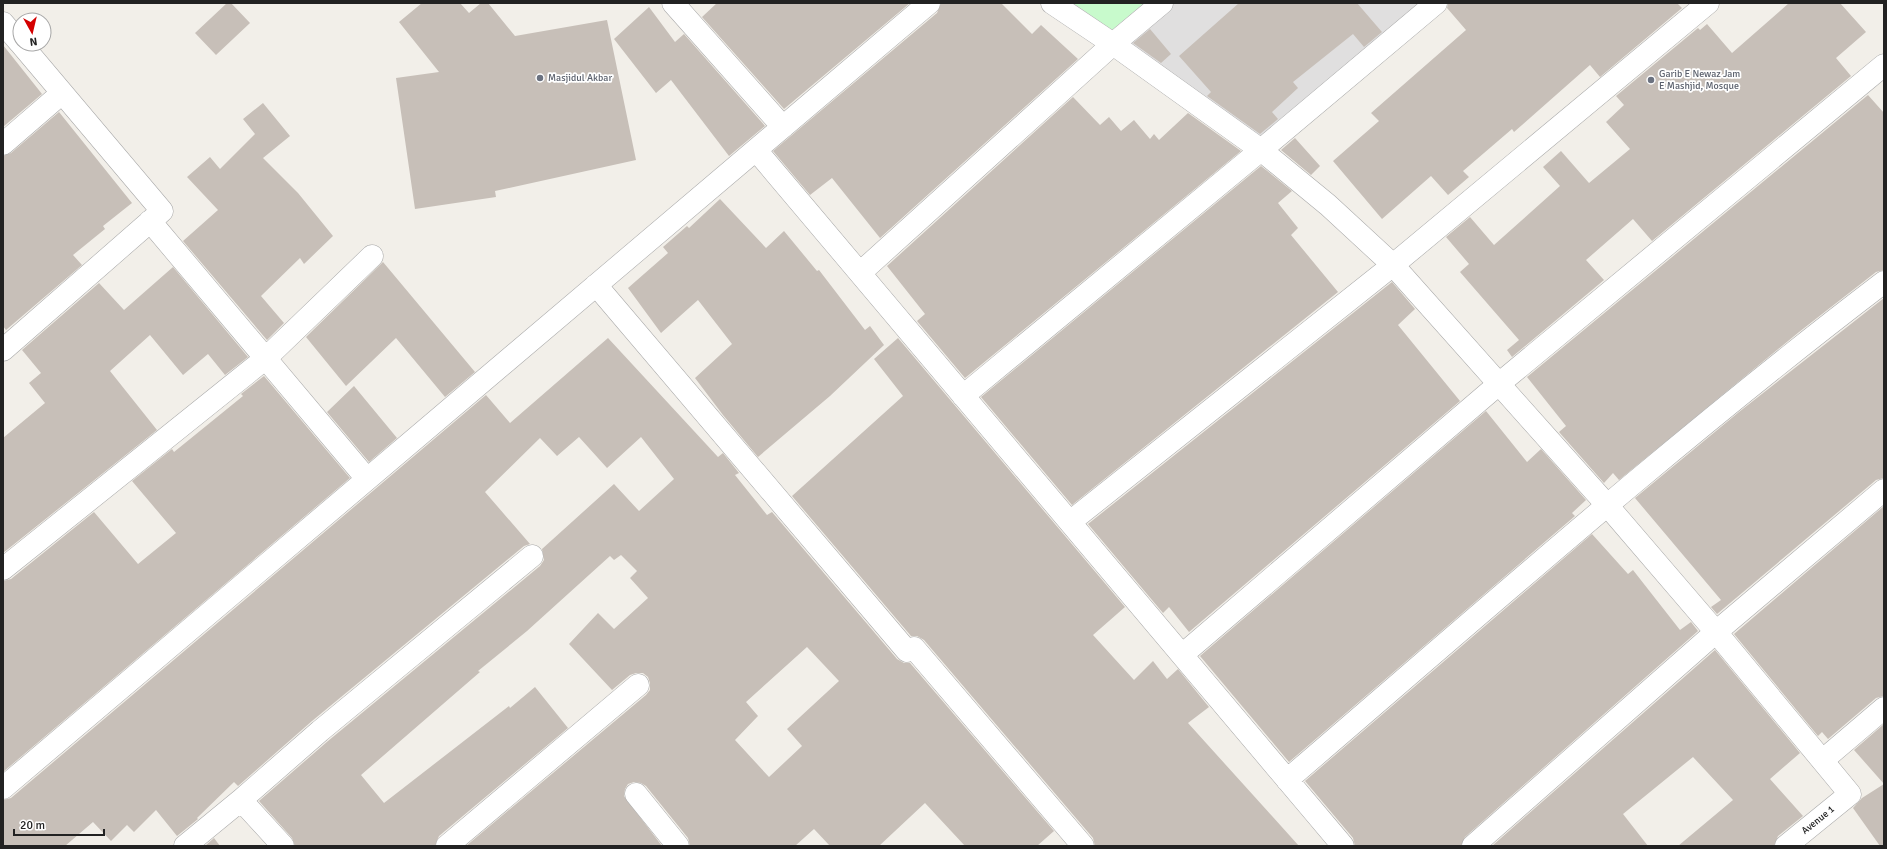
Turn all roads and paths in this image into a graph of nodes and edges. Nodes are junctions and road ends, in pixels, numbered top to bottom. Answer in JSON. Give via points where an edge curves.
{"nodes":[{"id":1,"x":929,"y":3,"type":"edge"},
{"id":2,"x":1052,"y":3,"type":"edge"},
{"id":3,"x":1162,"y":3,"type":"edge"},
{"id":4,"x":1436,"y":3,"type":"edge"},
{"id":5,"x":1708,"y":3,"type":"edge"},
{"id":6,"x":680,"y":6,"type":"edge"},
{"id":7,"x":3,"y":23,"type":"edge"},
{"id":8,"x":12,"y":34,"type":"edge"},
{"id":9,"x":1113,"y":44,"type":"junction"},
{"id":10,"x":27,"y":52,"type":"edge"},
{"id":11,"x":1884,"y":65,"type":"edge"},
{"id":12,"x":62,"y":93,"type":"junction"},
{"id":13,"x":783,"y":127,"type":"junction"},
{"id":14,"x":3,"y":144,"type":"edge"},
{"id":15,"x":756,"y":150,"type":"junction"},
{"id":16,"x":1261,"y":150,"type":"junction"},
{"id":17,"x":150,"y":221,"type":"junction"},
{"id":18,"x":372,"y":256,"type":"dead end"},
{"id":19,"x":1393,"y":265,"type":"junction"},
{"id":20,"x":860,"y":274,"type":"junction"},
{"id":21,"x":1884,"y":282,"type":"edge"},
{"id":22,"x":596,"y":285,"type":"junction"},
{"id":23,"x":3,"y":350,"type":"edge"},
{"id":24,"x":266,"y":358,"type":"junction"},
{"id":25,"x":1500,"y":383,"type":"junction"},
{"id":26,"x":963,"y":396,"type":"junction"},
{"id":27,"x":367,"y":479,"type":"junction"},
{"id":28,"x":1884,"y":490,"type":"edge"},
{"id":29,"x":1607,"y":505,"type":"junction"},
{"id":30,"x":1070,"y":522,"type":"junction"},
{"id":31,"x":532,"y":556,"type":"dead end"},
{"id":32,"x":3,"y":569,"type":"edge"},
{"id":33,"x":1716,"y":632,"type":"junction"},
{"id":34,"x":1182,"y":655,"type":"junction"},
{"id":35,"x":638,"y":685,"type":"dead end"},
{"id":36,"x":1884,"y":708,"type":"edge"},
{"id":37,"x":1823,"y":760,"type":"junction"},
{"id":38,"x":1287,"y":780,"type":"junction"},
{"id":39,"x":3,"y":788,"type":"edge"},
{"id":40,"x":636,"y":794,"type":"dead end"},
{"id":41,"x":241,"y":800,"type":"junction"},
{"id":42,"x":185,"y":846,"type":"edge"},
{"id":43,"x":283,"y":846,"type":"edge"},
{"id":44,"x":447,"y":846,"type":"edge"},
{"id":45,"x":678,"y":846,"type":"edge"},
{"id":46,"x":1084,"y":846,"type":"edge"},
{"id":47,"x":1343,"y":846,"type":"edge"},
{"id":48,"x":1473,"y":846,"type":"edge"},
{"id":49,"x":1786,"y":846,"type":"edge"}],
"edges":[{"from":1,"to":13,"type":"street"},
{"from":2,"to":9,"type":"street"},
{"from":3,"to":9,"type":"street"},
{"from":4,"to":16,"type":"street"},
{"from":5,"to":19,"type":"street"},
{"from":6,"to":13,"type":"street"},
{"from":7,"to":8,"type":"street"},
{"from":9,"to":16,"type":"street"},
{"from":9,"to":20,"type":"street"},
{"from":10,"to":12,"type":"street"},
{"from":11,"to":25,"type":"street"},
{"from":12,"to":14,"type":"street"},
{"from":12,"to":17,"type":"street","via":[[162,211]]},
{"from":13,"to":15,"type":"street"},
{"from":15,"to":20,"type":"street"},
{"from":15,"to":22,"type":"street"},
{"from":16,"to":19,"type":"street","via":[[1328,205]]},
{"from":16,"to":26,"type":"street"},
{"from":17,"to":23,"type":"street"},
{"from":17,"to":24,"type":"street"},
{"from":18,"to":24,"type":"street"},
{"from":19,"to":25,"type":"street"},
{"from":19,"to":30,"type":"street"},
{"from":20,"to":26,"type":"street"},
{"from":21,"to":29,"type":"street","via":[[1812,337]]},
{"from":22,"to":27,"type":"street"},
{"from":22,"to":46,"type":"street","via":[[907,651],[914,648]]},
{"from":24,"to":27,"type":"street"},
{"from":24,"to":32,"type":"street"},
{"from":25,"to":29,"type":"street"},
{"from":25,"to":34,"type":"street"},
{"from":26,"to":30,"type":"street"},
{"from":27,"to":39,"type":"street"},
{"from":28,"to":33,"type":"street"},
{"from":29,"to":33,"type":"street"},
{"from":29,"to":38,"type":"street"},
{"from":30,"to":34,"type":"street"},
{"from":31,"to":41,"type":"street","via":[[320,731]]},
{"from":33,"to":37,"type":"street"},
{"from":33,"to":48,"type":"street"},
{"from":34,"to":38,"type":"street"},
{"from":35,"to":44,"type":"street"},
{"from":36,"to":37,"type":"street"},
{"from":37,"to":49,"type":"street","name":"Avenue 1","via":[[1850,794]]},
{"from":38,"to":47,"type":"street"},
{"from":40,"to":45,"type":"street"},
{"from":41,"to":42,"type":"street"},
{"from":41,"to":43,"type":"street"}]}
